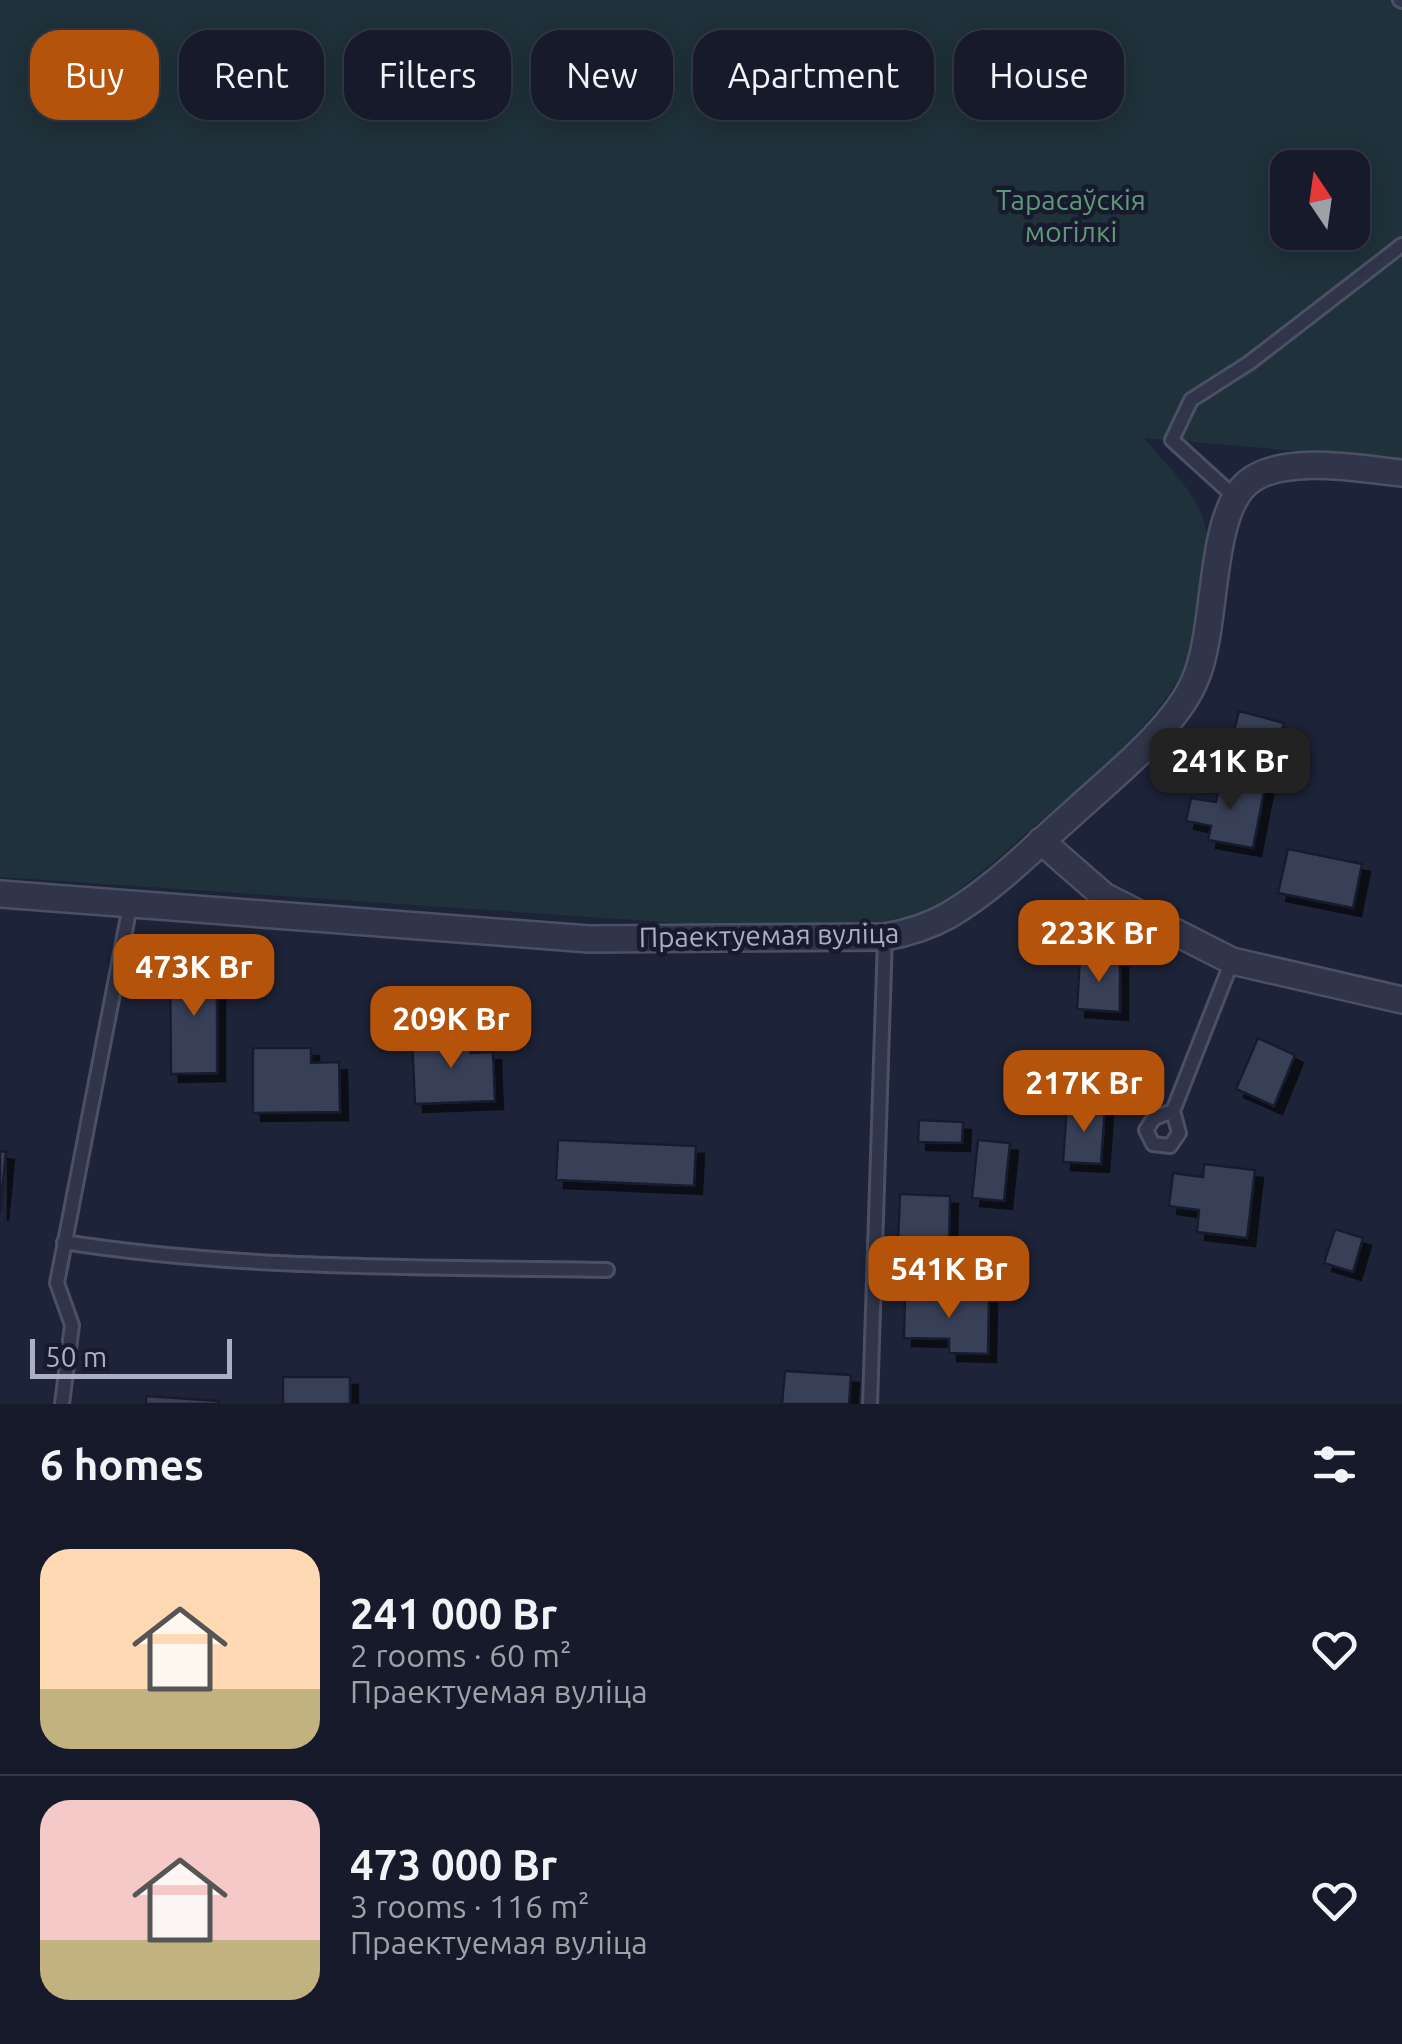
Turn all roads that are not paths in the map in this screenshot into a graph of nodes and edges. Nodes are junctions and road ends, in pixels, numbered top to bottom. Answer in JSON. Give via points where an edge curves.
{"nodes":[{"id":1,"x":1402,"y":245,"type":"edge"},
{"id":2,"x":1402,"y":472,"type":"edge"},
{"id":3,"x":1236,"y":498,"type":"junction"},
{"id":4,"x":1041,"y":842,"type":"junction"},
{"id":5,"x":0,"y":894,"type":"edge"},
{"id":6,"x":130,"y":906,"type":"junction"},
{"id":7,"x":885,"y":937,"type":"junction"},
{"id":8,"x":1232,"y":961,"type":"junction"},
{"id":9,"x":1402,"y":1000,"type":"edge"},
{"id":10,"x":1173,"y":1111,"type":"dead end"},
{"id":11,"x":64,"y":1242,"type":"junction"},
{"id":12,"x":607,"y":1270,"type":"dead end"},
{"id":13,"x":62,"y":1404,"type":"edge"},
{"id":14,"x":870,"y":1404,"type":"edge"}],
"edges":[{"from":1,"to":3,"type":"lane","via":[[1191,400],[1172,440]]},
{"from":2,"to":3,"type":"street","via":[[1282,468],[1247,484]]},
{"from":3,"to":4,"type":"street","name":"Праектуемая вуліца","via":[[1222,536],[1209,635],[1194,684],[1142,750]]},
{"from":4,"to":7,"type":"street","name":"Праектуемая вуліца","via":[[992,887],[947,916]]},
{"from":4,"to":8,"type":"street","via":[[1104,896]]},
{"from":5,"to":6,"type":"street","name":"Праектуемая вуліца"},
{"from":6,"to":7,"type":"street","name":"Праектуемая вуліца","via":[[589,939]]},
{"from":6,"to":11,"type":"lane"},
{"from":7,"to":14,"type":"lane"},
{"from":8,"to":9,"type":"street"},
{"from":8,"to":10,"type":"lane"},
{"from":11,"to":12,"type":"lane","via":[[127,1252],[374,1266]]},
{"from":11,"to":13,"type":"lane","via":[[56,1283],[72,1324]]}]}
